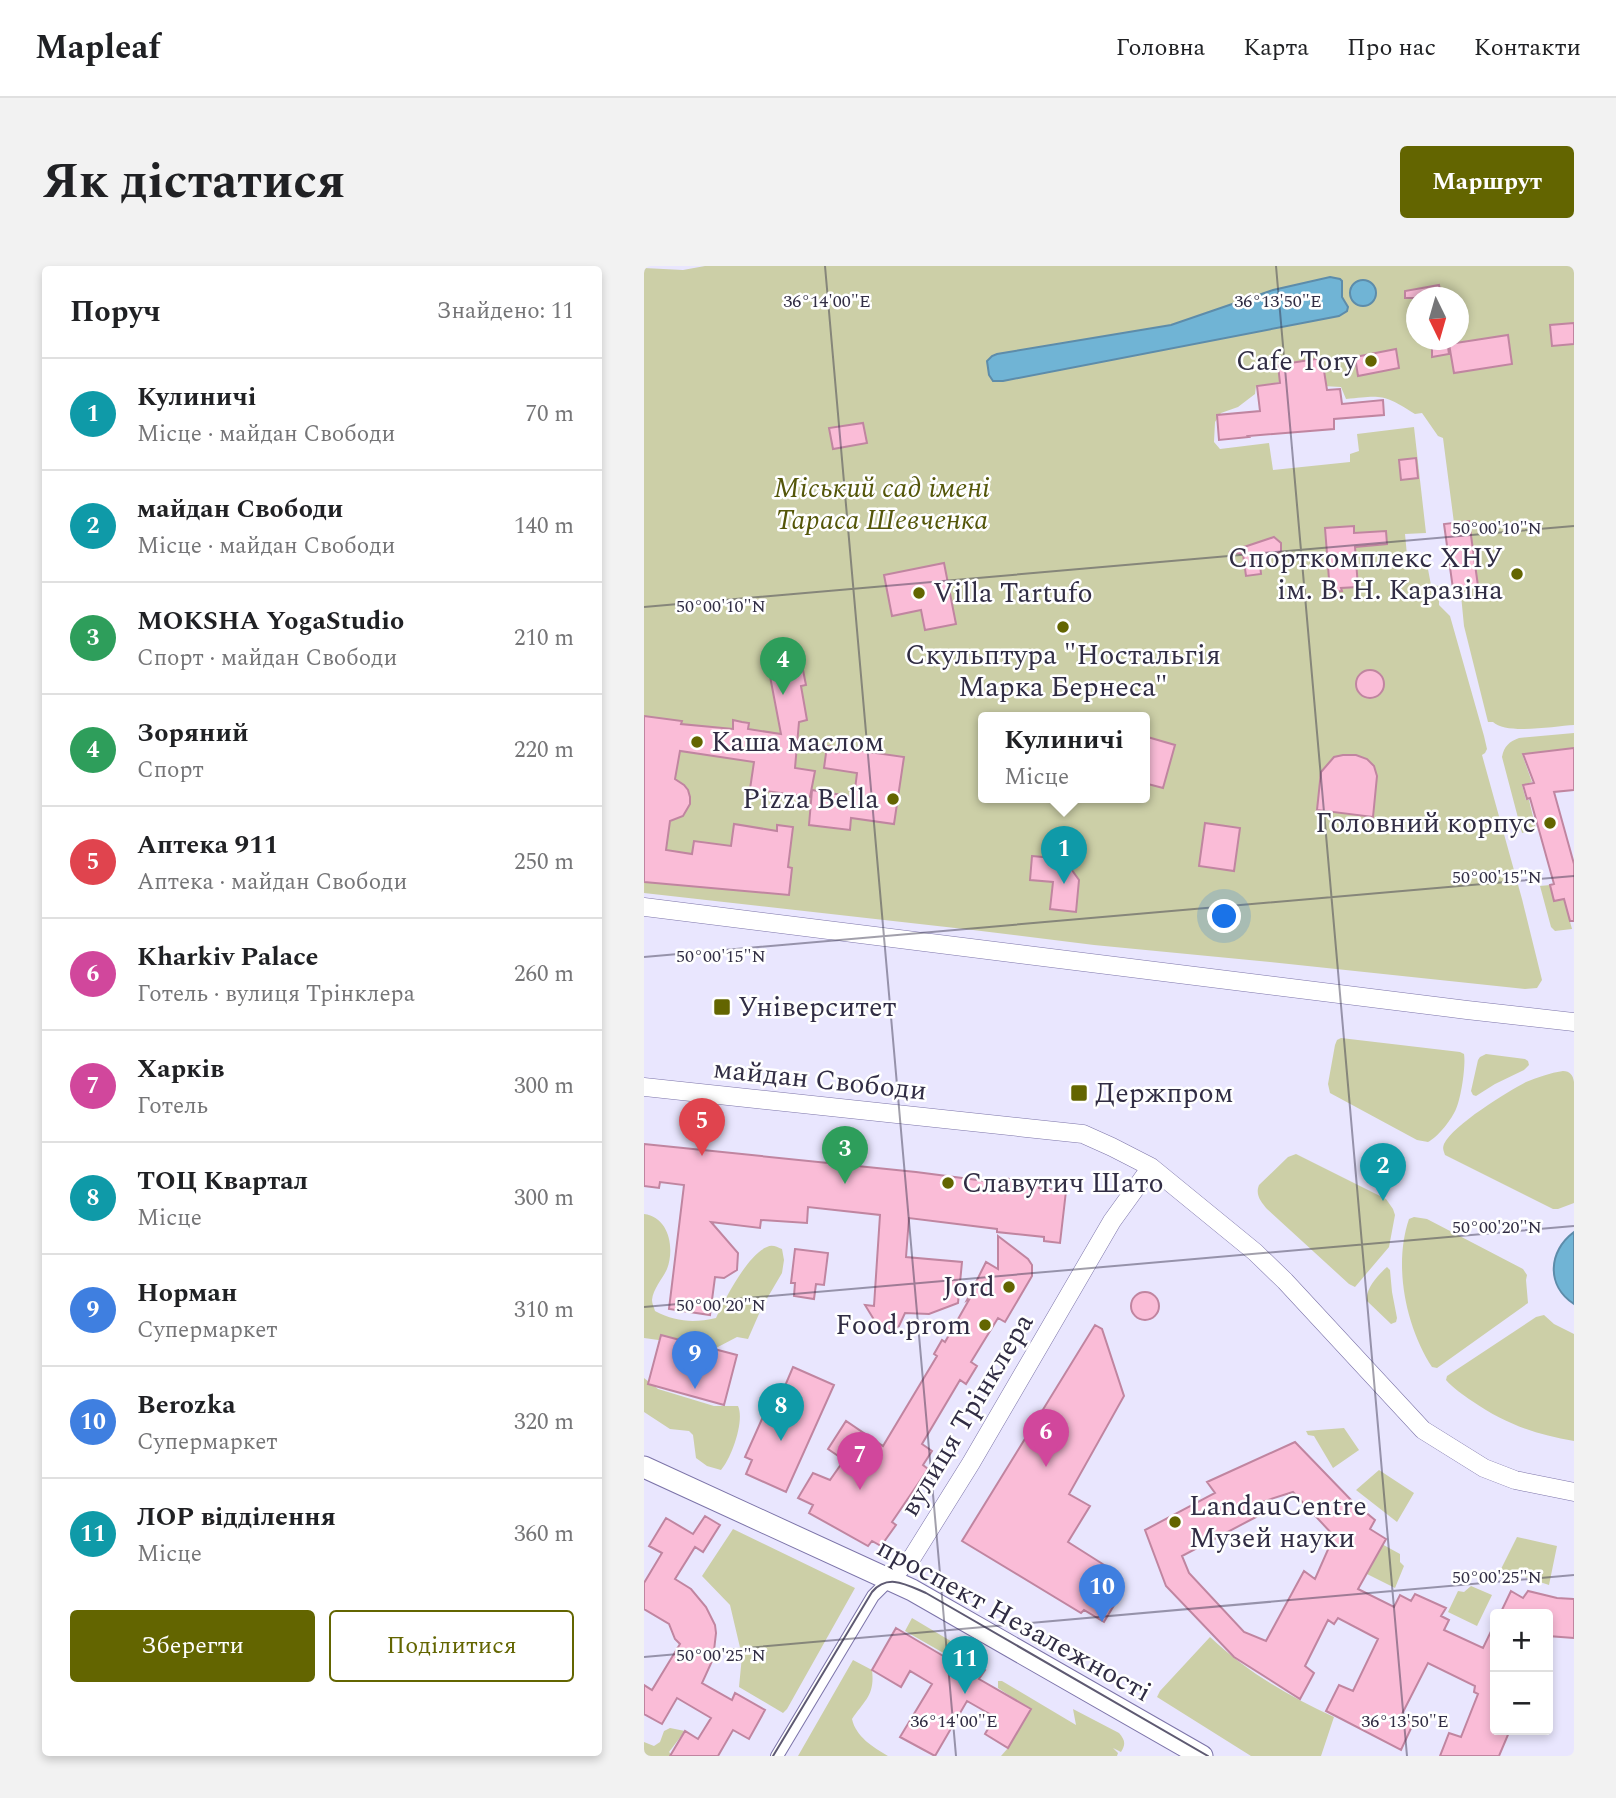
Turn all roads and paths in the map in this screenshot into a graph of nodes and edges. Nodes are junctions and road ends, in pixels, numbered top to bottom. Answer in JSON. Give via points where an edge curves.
{"nodes":[{"id":1,"x":644,"y":907,"type":"edge"},
{"id":2,"x":1574,"y":1022,"type":"edge"},
{"id":3,"x":644,"y":1087,"type":"edge"},
{"id":4,"x":1151,"y":1167,"type":"junction"},
{"id":5,"x":644,"y":1467,"type":"edge"},
{"id":6,"x":1574,"y":1492,"type":"edge"},
{"id":7,"x":890,"y":1579,"type":"junction"},
{"id":8,"x":777,"y":1756,"type":"edge"},
{"id":9,"x":1202,"y":1756,"type":"edge"}],
"edges":[{"from":1,"to":2,"type":"main road"},
{"from":3,"to":4,"type":"main road","name":"майдан Свободи","via":[[1083,1134]]},
{"from":4,"to":6,"type":"main road","name":"майдан Свободи","via":[[1285,1281],[1423,1430],[1484,1468],[1515,1480]]},
{"from":4,"to":7,"type":"main road","name":"вулиця Трінклера","via":[[1112,1221],[913,1556]]},
{"from":5,"to":7,"type":"main road","name":"проспект Незалежності"},
{"from":7,"to":8,"type":"street","name":"вулиця Трінклера","via":[[873,1596]]},
{"from":7,"to":9,"type":"main road","name":"проспект Незалежності"}]}
